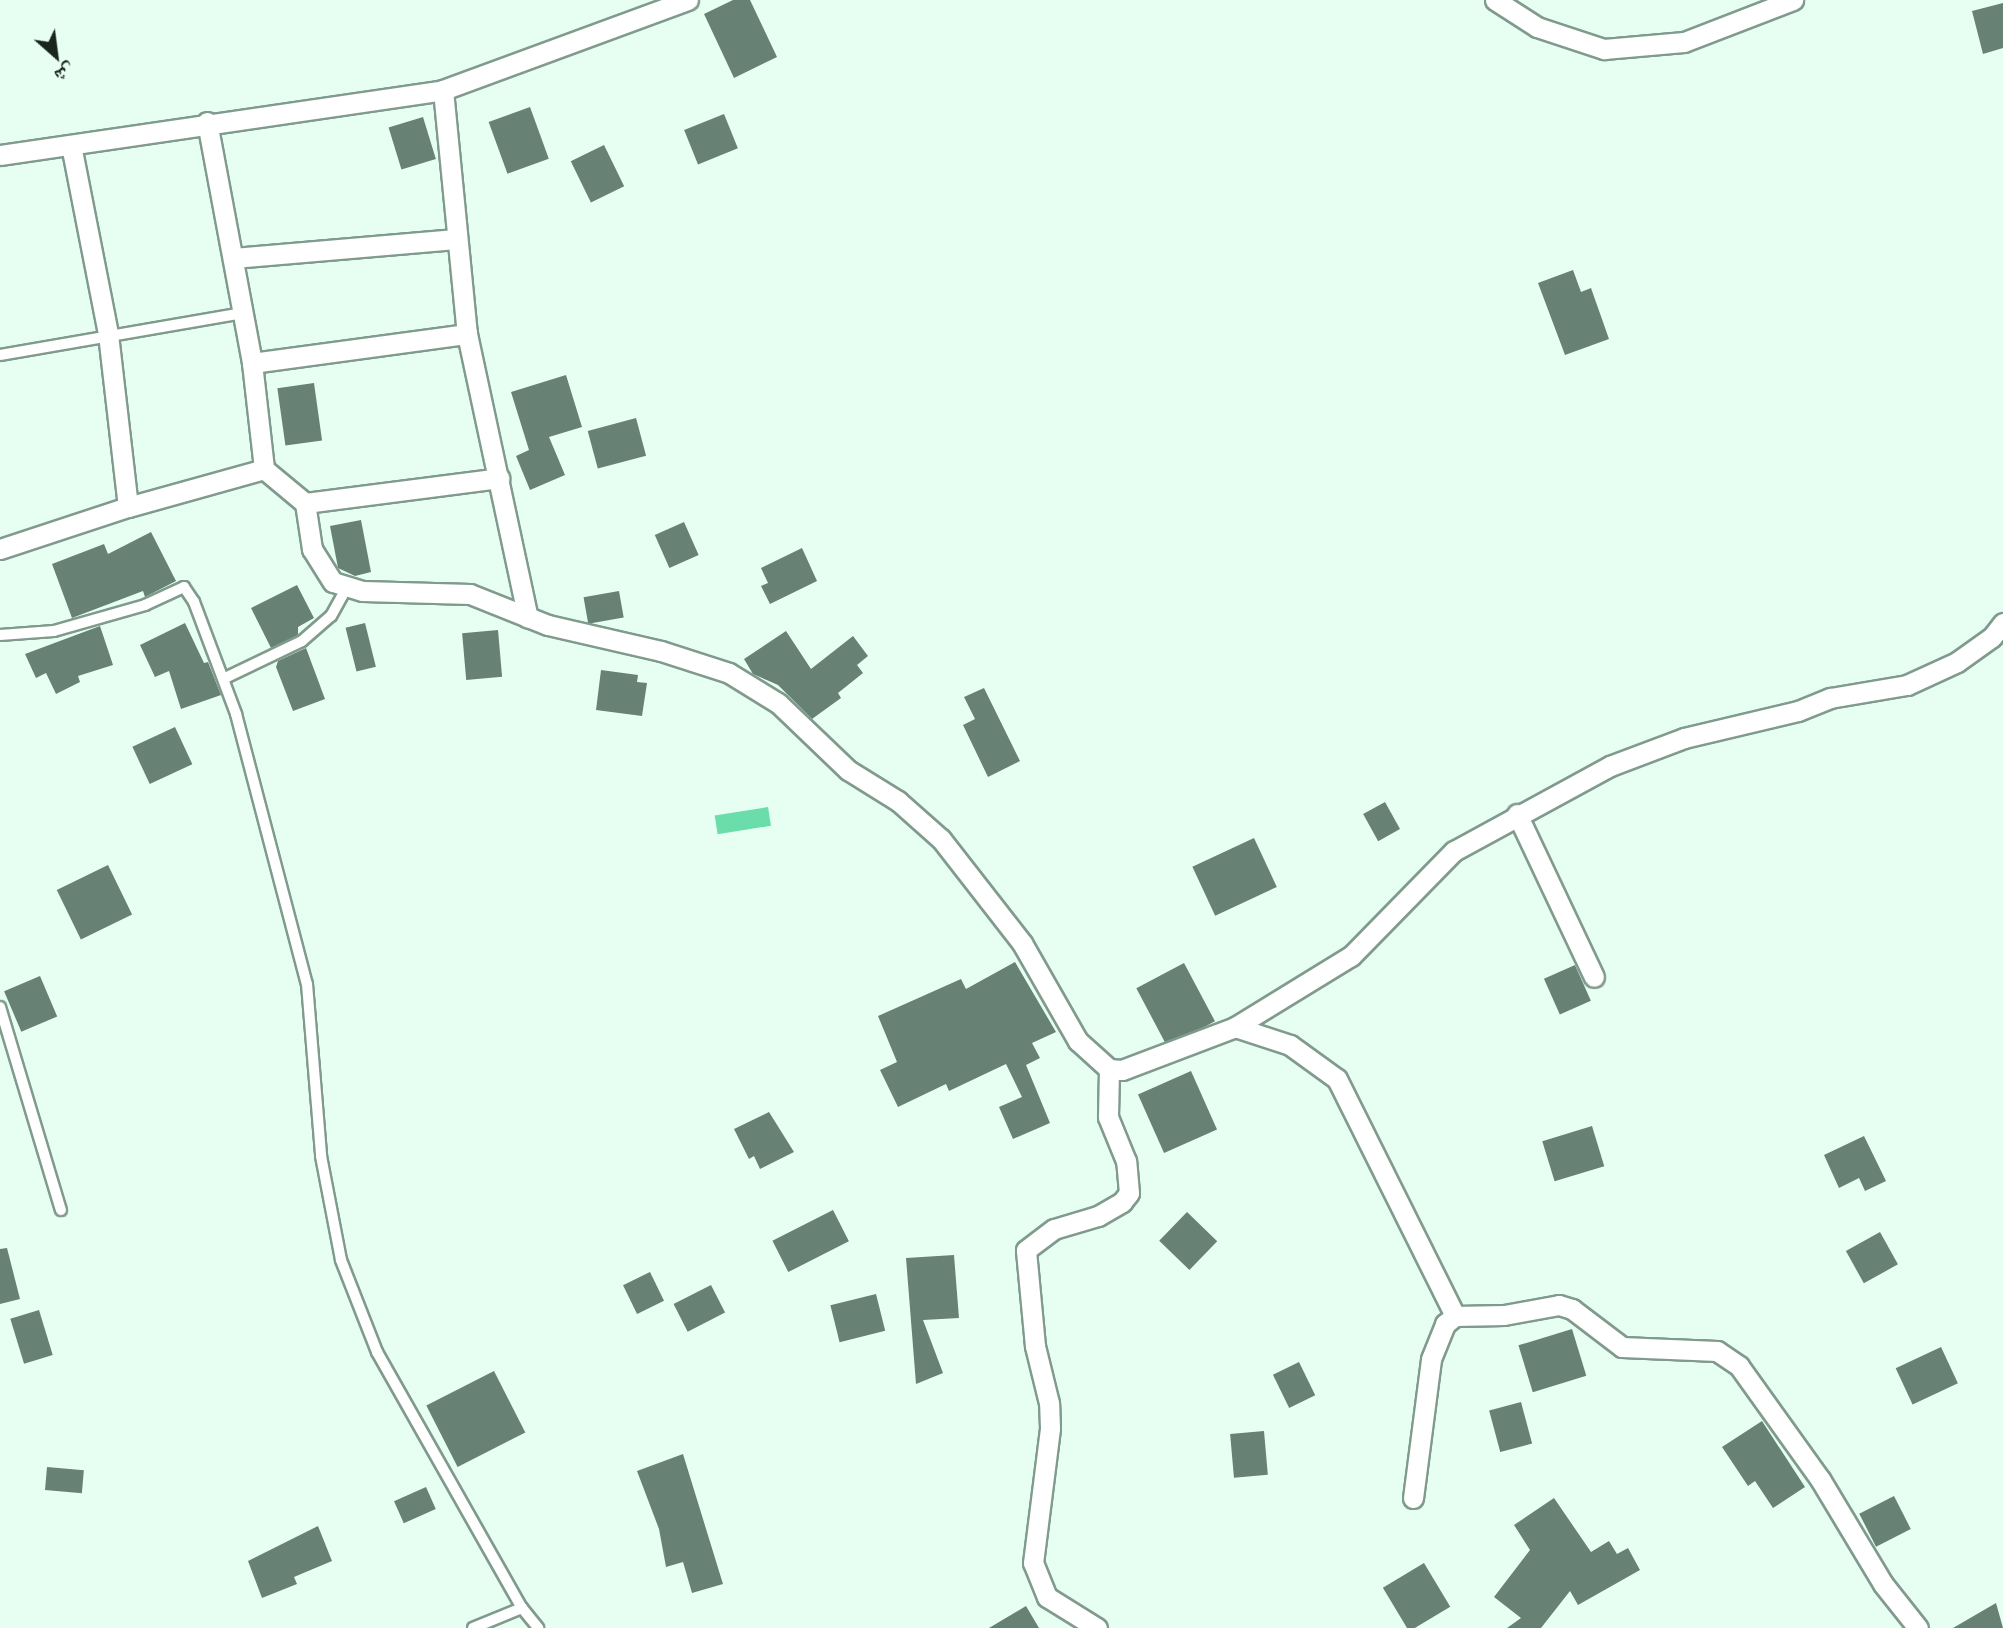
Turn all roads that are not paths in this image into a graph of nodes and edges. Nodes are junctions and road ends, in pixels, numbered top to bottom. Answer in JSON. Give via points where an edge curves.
{"nodes":[{"id":1,"x":688,"y":0,"type":"edge"},
{"id":2,"x":1495,"y":0,"type":"edge"},
{"id":3,"x":1793,"y":0,"type":"edge"},
{"id":4,"x":443,"y":90,"type":"junction"},
{"id":5,"x":207,"y":122,"type":"junction"},
{"id":6,"x":71,"y":145,"type":"junction"},
{"id":7,"x":0,"y":155,"type":"edge"},
{"id":8,"x":456,"y":239,"type":"junction"},
{"id":9,"x":234,"y":258,"type":"junction"},
{"id":10,"x":242,"y":313,"type":"junction"},
{"id":11,"x":108,"y":334,"type":"junction"},
{"id":12,"x":467,"y":334,"type":"junction"},
{"id":13,"x":0,"y":355,"type":"edge"},
{"id":14,"x":252,"y":363,"type":"junction"},
{"id":15,"x":264,"y":470,"type":"junction"},
{"id":16,"x":499,"y":478,"type":"junction"},
{"id":17,"x":304,"y":503,"type":"junction"},
{"id":18,"x":128,"y":507,"type":"junction"},
{"id":19,"x":0,"y":549,"type":"edge"},
{"id":20,"x":346,"y":587,"type":"junction"},
{"id":21,"x":528,"y":618,"type":"junction"},
{"id":22,"x":2003,"y":623,"type":"edge"},
{"id":23,"x":0,"y":635,"type":"edge"},
{"id":24,"x":225,"y":678,"type":"junction"},
{"id":25,"x":1517,"y":814,"type":"junction"},
{"id":26,"x":1594,"y":977,"type":"dead end"},
{"id":27,"x":0,"y":1007,"type":"edge"},
{"id":28,"x":1234,"y":1027,"type":"junction"},
{"id":29,"x":1109,"y":1069,"type":"junction"},
{"id":30,"x":61,"y":1210,"type":"dead end"},
{"id":31,"x":1454,"y":1316,"type":"junction"},
{"id":32,"x":1413,"y":1498,"type":"dead end"},
{"id":33,"x":522,"y":1608,"type":"junction"},
{"id":34,"x":473,"y":1628,"type":"edge"},
{"id":35,"x":538,"y":1628,"type":"edge"},
{"id":36,"x":1097,"y":1628,"type":"edge"},
{"id":37,"x":1918,"y":1628,"type":"edge"}],
"edges":[{"from":1,"to":4,"type":"street"},
{"from":2,"to":3,"type":"street","via":[[1537,27],[1604,49],[1684,42]]},
{"from":4,"to":5,"type":"street"},
{"from":4,"to":8,"type":"street"},
{"from":5,"to":6,"type":"street"},
{"from":5,"to":9,"type":"street"},
{"from":6,"to":7,"type":"street"},
{"from":6,"to":11,"type":"street"},
{"from":8,"to":9,"type":"street"},
{"from":8,"to":12,"type":"street"},
{"from":9,"to":10,"type":"street"},
{"from":10,"to":11,"type":"lane"},
{"from":10,"to":14,"type":"street"},
{"from":11,"to":13,"type":"lane"},
{"from":11,"to":18,"type":"street"},
{"from":12,"to":14,"type":"street"},
{"from":12,"to":16,"type":"street"},
{"from":14,"to":15,"type":"street"},
{"from":15,"to":17,"type":"street"},
{"from":15,"to":18,"type":"street"},
{"from":16,"to":17,"type":"street"},
{"from":16,"to":21,"type":"street"},
{"from":17,"to":20,"type":"street","via":[[318,562],[333,582]]},
{"from":18,"to":19,"type":"street"},
{"from":20,"to":21,"type":"street","via":[[470,594]]},
{"from":20,"to":24,"type":"lane","via":[[331,616],[302,640]]},
{"from":21,"to":29,"type":"street","via":[[729,673],[778,703],[848,770],[898,801],[941,839],[1022,943],[1072,1032]]},
{"from":22,"to":25,"type":"street","via":[[1992,637],[1957,662],[1907,685],[1830,698],[1798,711],[1684,738],[1610,765]]},
{"from":23,"to":24,"type":"lane","via":[[54,631],[145,605],[184,587]]},
{"from":24,"to":33,"type":"lane","via":[[307,984],[321,1156],[341,1260],[377,1353]]},
{"from":25,"to":26,"type":"street"},
{"from":25,"to":28,"type":"street","via":[[1454,851],[1351,956]]},
{"from":27,"to":30,"type":"lane"},
{"from":28,"to":29,"type":"street","via":[[1140,1066]]},
{"from":28,"to":31,"type":"street","via":[[1290,1045],[1336,1079]]},
{"from":29,"to":36,"type":"street","via":[[1108,1117],[1126,1161],[1129,1193],[1106,1212],[1054,1229],[1026,1250],[1035,1346],[1049,1403],[1050,1428],[1033,1563],[1047,1597]]},
{"from":31,"to":32,"type":"street","via":[[1438,1334],[1432,1359]]},
{"from":31,"to":37,"type":"street","via":[[1503,1315],[1559,1306],[1578,1312],[1622,1348],[1717,1351],[1760,1391],[1841,1511],[1883,1584]]},
{"from":33,"to":34,"type":"lane"},
{"from":33,"to":35,"type":"lane"}]}
